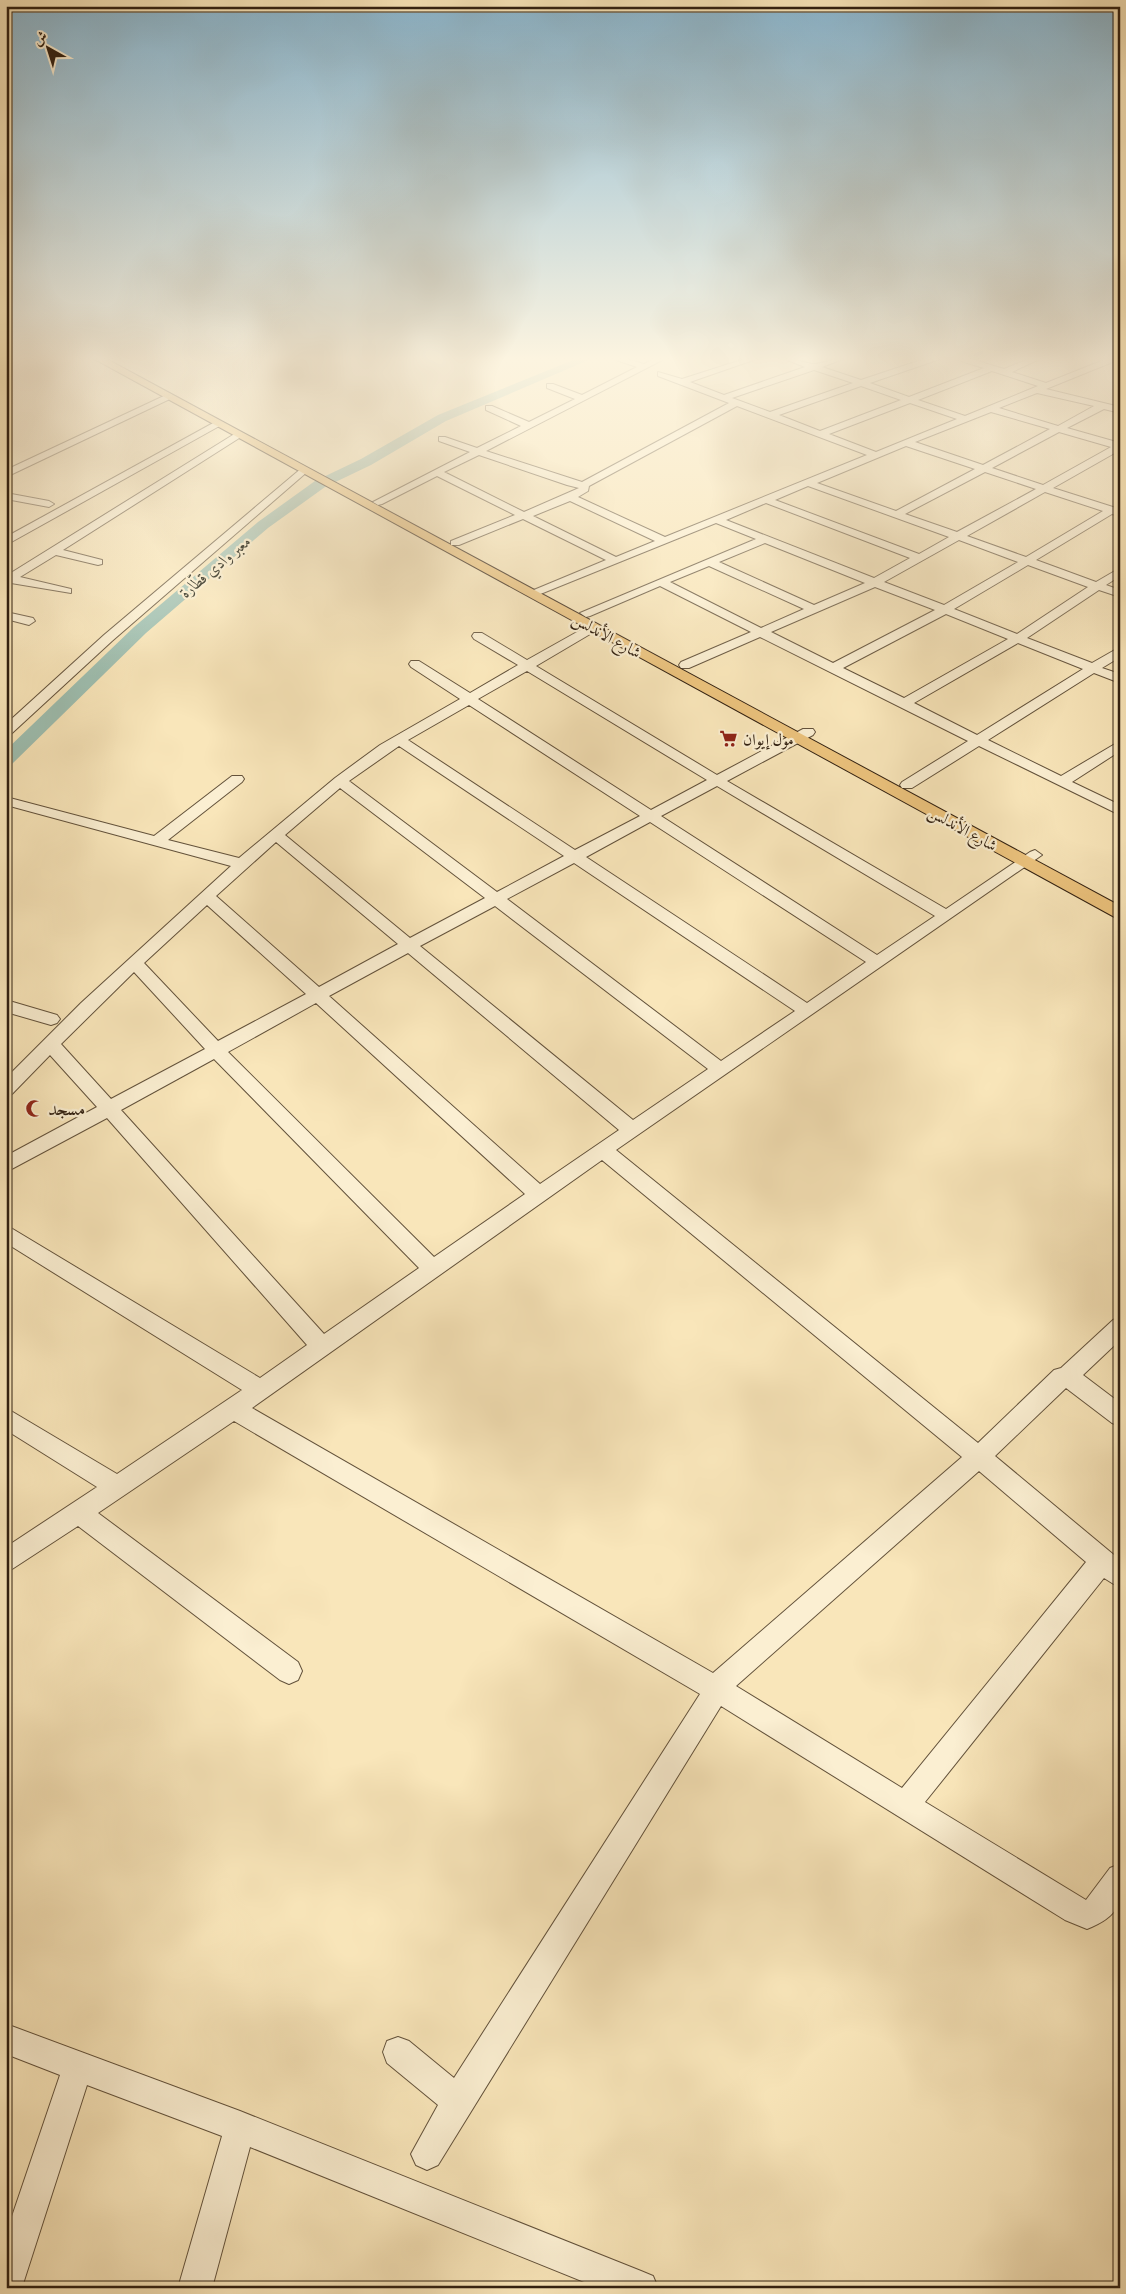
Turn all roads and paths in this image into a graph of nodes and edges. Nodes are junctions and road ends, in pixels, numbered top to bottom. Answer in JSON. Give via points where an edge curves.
{"nodes":[{"id":1,"x":29,"y":463,"type":"edge"},
{"id":2,"x":148,"y":463,"type":"edge"},
{"id":3,"x":194,"y":463,"type":"edge"},
{"id":4,"x":295,"y":463,"type":"edge"},
{"id":5,"x":298,"y":463,"type":"edge"},
{"id":6,"x":454,"y":463,"type":"edge"},
{"id":7,"x":513,"y":463,"type":"edge"},
{"id":8,"x":625,"y":463,"type":"edge"},
{"id":9,"x":856,"y":463,"type":"edge"},
{"id":10,"x":969,"y":463,"type":"edge"},
{"id":11,"x":993,"y":463,"type":"edge"},
{"id":12,"x":1091,"y":463,"type":"edge"},
{"id":13,"x":984,"y":468,"type":"junction"},
{"id":14,"x":436,"y":472,"type":"junction"},
{"id":15,"x":6,"y":474,"type":"edge"},
{"id":16,"x":323,"y":477,"type":"junction"},
{"id":17,"x":808,"y":483,"type":"junction"},
{"id":18,"x":584,"y":485,"type":"junction"},
{"id":19,"x":1045,"y":488,"type":"junction"},
{"id":20,"x":6,"y":496,"type":"edge"},
{"id":21,"x":570,"y":497,"type":"junction"},
{"id":22,"x":766,"y":500,"type":"junction"},
{"id":23,"x":378,"y":502,"type":"junction"},
{"id":24,"x":49,"y":504,"type":"dead end"},
{"id":25,"x":1116,"y":512,"type":"edge"},
{"id":26,"x":897,"y":514,"type":"junction"},
{"id":27,"x":523,"y":515,"type":"junction"},
{"id":28,"x":717,"y":520,"type":"junction"},
{"id":29,"x":959,"y":537,"type":"junction"},
{"id":30,"x":765,"y":539,"type":"junction"},
{"id":31,"x":665,"y":541,"type":"junction"},
{"id":32,"x":6,"y":542,"type":"edge"},
{"id":33,"x":455,"y":543,"type":"junction"},
{"id":34,"x":54,"y":551,"type":"junction"},
{"id":35,"x":920,"y":558,"type":"junction"},
{"id":36,"x":616,"y":561,"type":"junction"},
{"id":37,"x":1027,"y":561,"type":"junction"},
{"id":38,"x":98,"y":562,"type":"dead end"},
{"id":39,"x":710,"y":562,"type":"junction"},
{"id":40,"x":1120,"y":570,"type":"edge"},
{"id":41,"x":8,"y":580,"type":"edge"},
{"id":42,"x":660,"y":582,"type":"junction"},
{"id":43,"x":874,"y":583,"type":"junction"},
{"id":44,"x":1097,"y":586,"type":"junction"},
{"id":45,"x":67,"y":591,"type":"dead end"},
{"id":46,"x":538,"y":592,"type":"junction"},
{"id":47,"x":1120,"y":594,"type":"edge"},
{"id":48,"x":814,"y":609,"type":"junction"},
{"id":49,"x":945,"y":610,"type":"junction"},
{"id":50,"x":6,"y":615,"type":"edge"},
{"id":51,"x":590,"y":620,"type":"junction"},
{"id":52,"x":29,"y":621,"type":"dead end"},
{"id":53,"x":759,"y":632,"type":"junction"},
{"id":54,"x":478,"y":636,"type":"dead end"},
{"id":55,"x":1017,"y":639,"type":"junction"},
{"id":56,"x":1120,"y":651,"type":"edge"},
{"id":57,"x":415,"y":664,"type":"dead end"},
{"id":58,"x":685,"y":665,"type":"junction"},
{"id":59,"x":525,"y":666,"type":"junction"},
{"id":60,"x":833,"y":668,"type":"junction"},
{"id":61,"x":1094,"y":669,"type":"junction"},
{"id":62,"x":1120,"y":678,"type":"edge"},
{"id":63,"x":468,"y":700,"type":"junction"},
{"id":64,"x":905,"y":704,"type":"junction"},
{"id":65,"x":6,"y":731,"type":"edge"},
{"id":66,"x":802,"y":735,"type":"junction"},
{"id":67,"x":399,"y":740,"type":"junction"},
{"id":68,"x":978,"y":740,"type":"junction"},
{"id":69,"x":1120,"y":745,"type":"edge"},
{"id":70,"x":237,"y":779,"type":"dead end"},
{"id":71,"x":716,"y":780,"type":"junction"},
{"id":72,"x":340,"y":781,"type":"junction"},
{"id":73,"x":1062,"y":782,"type":"junction"},
{"id":74,"x":907,"y":785,"type":"junction"},
{"id":75,"x":6,"y":801,"type":"edge"},
{"id":76,"x":1120,"y":811,"type":"edge"},
{"id":77,"x":650,"y":816,"type":"junction"},
{"id":78,"x":276,"y":835,"type":"junction"},
{"id":79,"x":157,"y":841,"type":"junction"},
{"id":80,"x":574,"y":856,"type":"junction"},
{"id":81,"x":1030,"y":858,"type":"junction"},
{"id":82,"x":242,"y":864,"type":"junction"},
{"id":83,"x":207,"y":896,"type":"junction"},
{"id":84,"x":496,"y":898,"type":"junction"},
{"id":85,"x":1120,"y":900,"type":"edge"},
{"id":86,"x":1120,"y":914,"type":"edge"},
{"id":87,"x":945,"y":915,"type":"junction"},
{"id":88,"x":410,"y":944,"type":"junction"},
{"id":89,"x":877,"y":962,"type":"junction"},
{"id":90,"x":135,"y":963,"type":"junction"},
{"id":91,"x":317,"y":995,"type":"junction"},
{"id":92,"x":6,"y":1006,"type":"edge"},
{"id":93,"x":806,"y":1010,"type":"junction"},
{"id":94,"x":51,"y":1019,"type":"dead end"},
{"id":95,"x":51,"y":1044,"type":"junction"},
{"id":96,"x":216,"y":1050,"type":"junction"},
{"id":97,"x":720,"y":1069,"type":"junction"},
{"id":98,"x":6,"y":1089,"type":"edge"},
{"id":99,"x":108,"y":1109,"type":"junction"},
{"id":100,"x":632,"y":1130,"type":"junction"},
{"id":101,"x":603,"y":1150,"type":"junction"},
{"id":102,"x":6,"y":1165,"type":"edge"},
{"id":103,"x":538,"y":1195,"type":"junction"},
{"id":104,"x":6,"y":1232,"type":"edge"},
{"id":105,"x":433,"y":1269,"type":"junction"},
{"id":106,"x":1120,"y":1326,"type":"edge"},
{"id":107,"x":322,"y":1347,"type":"junction"},
{"id":108,"x":1067,"y":1376,"type":"junction"},
{"id":109,"x":261,"y":1390,"type":"junction"},
{"id":110,"x":233,"y":1409,"type":"junction"},
{"id":111,"x":1120,"y":1416,"type":"edge"},
{"id":112,"x":6,"y":1418,"type":"edge"},
{"id":113,"x":979,"y":1457,"type":"junction"},
{"id":114,"x":118,"y":1487,"type":"junction"},
{"id":115,"x":78,"y":1512,"type":"junction"},
{"id":116,"x":6,"y":1561,"type":"edge"},
{"id":117,"x":1111,"y":1568,"type":"edge"},
{"id":118,"x":289,"y":1671,"type":"dead end"},
{"id":119,"x":715,"y":1688,"type":"junction"},
{"id":120,"x":904,"y":1806,"type":"junction"},
{"id":121,"x":1120,"y":1878,"type":"edge"},
{"id":122,"x":6,"y":2040,"type":"edge"},
{"id":123,"x":398,"y":2052,"type":"dead end"},
{"id":124,"x":78,"y":2066,"type":"junction"},
{"id":125,"x":458,"y":2101,"type":"junction"},
{"id":126,"x":240,"y":2127,"type":"junction"},
{"id":127,"x":426,"y":2154,"type":"dead end"},
{"id":128,"x":6,"y":2284,"type":"edge"},
{"id":129,"x":195,"y":2288,"type":"edge"},
{"id":130,"x":641,"y":2288,"type":"edge"}],
"edges":[{"from":1,"to":15,"type":"street"},
{"from":2,"to":32,"type":"street"},
{"from":3,"to":34,"type":"street"},
{"from":4,"to":16,"type":"main road","name":"شارع الأندلس"},
{"from":5,"to":16,"type":"main road","name":"شارع الأندلس"},
{"from":6,"to":14,"type":"street"},
{"from":7,"to":18,"type":"street"},
{"from":8,"to":18,"type":"street"},
{"from":9,"to":17,"type":"street"},
{"from":10,"to":13,"type":"street"},
{"from":11,"to":13,"type":"street"},
{"from":12,"to":19,"type":"street"},
{"from":13,"to":19,"type":"street"},
{"from":13,"to":26,"type":"street"},
{"from":14,"to":23,"type":"street"},
{"from":14,"to":27,"type":"street"},
{"from":16,"to":23,"type":"main road","name":"شارع الأندلس"},
{"from":16,"to":46,"type":"main road","name":"شارع الأندلس"},
{"from":16,"to":65,"type":"street","via":[[108,638]]},
{"from":17,"to":22,"type":"street"},
{"from":17,"to":26,"type":"street"},
{"from":18,"to":21,"type":"street","via":[[584,489]]},
{"from":19,"to":25,"type":"street"},
{"from":19,"to":29,"type":"street"},
{"from":20,"to":24,"type":"street"},
{"from":21,"to":27,"type":"street"},
{"from":21,"to":31,"type":"street"},
{"from":22,"to":28,"type":"street"},
{"from":22,"to":35,"type":"street"},
{"from":23,"to":33,"type":"main road","name":"شارع الأندلس"},
{"from":25,"to":37,"type":"street"},
{"from":26,"to":29,"type":"street"},
{"from":27,"to":33,"type":"street"},
{"from":27,"to":36,"type":"street"},
{"from":28,"to":30,"type":"street"},
{"from":28,"to":31,"type":"street"},
{"from":29,"to":35,"type":"street"},
{"from":29,"to":37,"type":"street"},
{"from":30,"to":39,"type":"street"},
{"from":30,"to":43,"type":"street"},
{"from":31,"to":36,"type":"street"},
{"from":33,"to":46,"type":"main road","name":"شارع الأندلس"},
{"from":34,"to":38,"type":"street"},
{"from":34,"to":41,"type":"street"},
{"from":35,"to":43,"type":"street"},
{"from":36,"to":46,"type":"street"},
{"from":37,"to":44,"type":"street"},
{"from":37,"to":49,"type":"street"},
{"from":39,"to":42,"type":"street"},
{"from":39,"to":48,"type":"street"},
{"from":40,"to":44,"type":"street"},
{"from":41,"to":45,"type":"street"},
{"from":42,"to":51,"type":"street"},
{"from":42,"to":53,"type":"street"},
{"from":43,"to":48,"type":"street"},
{"from":43,"to":49,"type":"street"},
{"from":44,"to":47,"type":"street"},
{"from":44,"to":55,"type":"street"},
{"from":46,"to":51,"type":"main road","name":"شارع الأندلس"},
{"from":48,"to":53,"type":"street"},
{"from":49,"to":55,"type":"street"},
{"from":49,"to":60,"type":"street"},
{"from":50,"to":52,"type":"street"},
{"from":51,"to":58,"type":"main road","name":"شارع الأندلس"},
{"from":51,"to":59,"type":"street"},
{"from":51,"to":66,"type":"main road","name":"شارع الأندلس"},
{"from":53,"to":58,"type":"street"},
{"from":53,"to":60,"type":"street"},
{"from":54,"to":59,"type":"street"},
{"from":55,"to":61,"type":"street"},
{"from":55,"to":64,"type":"street"},
{"from":56,"to":61,"type":"street"},
{"from":57,"to":63,"type":"street"},
{"from":58,"to":66,"type":"main road","name":"شارع الأندلس"},
{"from":59,"to":63,"type":"street"},
{"from":59,"to":71,"type":"street"},
{"from":60,"to":64,"type":"street"},
{"from":61,"to":62,"type":"street"},
{"from":61,"to":68,"type":"street"},
{"from":63,"to":67,"type":"street"},
{"from":63,"to":77,"type":"street"},
{"from":64,"to":68,"type":"street"},
{"from":66,"to":71,"type":"street"},
{"from":66,"to":74,"type":"main road","name":"شارع الأندلس"},
{"from":66,"to":81,"type":"main road","name":"شارع الأندلس"},
{"from":67,"to":72,"type":"street"},
{"from":67,"to":80,"type":"street"},
{"from":68,"to":73,"type":"street"},
{"from":68,"to":74,"type":"street"},
{"from":69,"to":73,"type":"street"},
{"from":70,"to":79,"type":"street"},
{"from":71,"to":77,"type":"street"},
{"from":71,"to":87,"type":"street"},
{"from":72,"to":78,"type":"street"},
{"from":72,"to":84,"type":"street"},
{"from":73,"to":76,"type":"street"},
{"from":74,"to":81,"type":"main road","name":"شارع الأندلس"},
{"from":75,"to":79,"type":"street"},
{"from":77,"to":80,"type":"street"},
{"from":77,"to":89,"type":"street"},
{"from":78,"to":82,"type":"street"},
{"from":78,"to":88,"type":"street"},
{"from":79,"to":82,"type":"street"},
{"from":80,"to":84,"type":"street"},
{"from":80,"to":93,"type":"street"},
{"from":81,"to":85,"type":"main road","name":"شارع الأندلس"},
{"from":81,"to":86,"type":"main road","name":"شارع الأندلس"},
{"from":81,"to":87,"type":"street"},
{"from":82,"to":83,"type":"street"},
{"from":83,"to":90,"type":"street"},
{"from":83,"to":91,"type":"street"},
{"from":84,"to":88,"type":"street"},
{"from":84,"to":97,"type":"street"},
{"from":87,"to":89,"type":"street"},
{"from":88,"to":91,"type":"street"},
{"from":88,"to":100,"type":"street"},
{"from":89,"to":93,"type":"street"},
{"from":90,"to":95,"type":"street"},
{"from":90,"to":96,"type":"street"},
{"from":91,"to":96,"type":"street"},
{"from":91,"to":103,"type":"street"},
{"from":92,"to":94,"type":"street"},
{"from":93,"to":97,"type":"street"},
{"from":95,"to":98,"type":"street"},
{"from":95,"to":99,"type":"street"},
{"from":96,"to":99,"type":"street"},
{"from":96,"to":105,"type":"street"},
{"from":97,"to":100,"type":"street"},
{"from":99,"to":102,"type":"street"},
{"from":99,"to":107,"type":"street"},
{"from":100,"to":101,"type":"street"},
{"from":101,"to":103,"type":"street"},
{"from":101,"to":113,"type":"street"},
{"from":103,"to":105,"type":"street"},
{"from":104,"to":109,"type":"street"},
{"from":105,"to":107,"type":"street"},
{"from":106,"to":108,"type":"street"},
{"from":107,"to":109,"type":"street"},
{"from":108,"to":111,"type":"street"},
{"from":108,"to":113,"type":"street","via":[[1062,1377]]},
{"from":109,"to":110,"type":"street"},
{"from":110,"to":114,"type":"street"},
{"from":110,"to":119,"type":"street"},
{"from":112,"to":114,"type":"street"},
{"from":113,"to":117,"type":"street"},
{"from":113,"to":119,"type":"street"},
{"from":114,"to":115,"type":"street"},
{"from":115,"to":116,"type":"street"},
{"from":115,"to":118,"type":"street"},
{"from":117,"to":120,"type":"street"},
{"from":119,"to":120,"type":"street"},
{"from":119,"to":125,"type":"street","via":[[709,1703]]},
{"from":120,"to":121,"type":"street","via":[[1087,1915],[1098,1909]]},
{"from":122,"to":124,"type":"street"},
{"from":123,"to":125,"type":"street"},
{"from":124,"to":126,"type":"street"},
{"from":124,"to":128,"type":"street"},
{"from":125,"to":127,"type":"street"},
{"from":126,"to":129,"type":"street"},
{"from":126,"to":130,"type":"street"}]}
